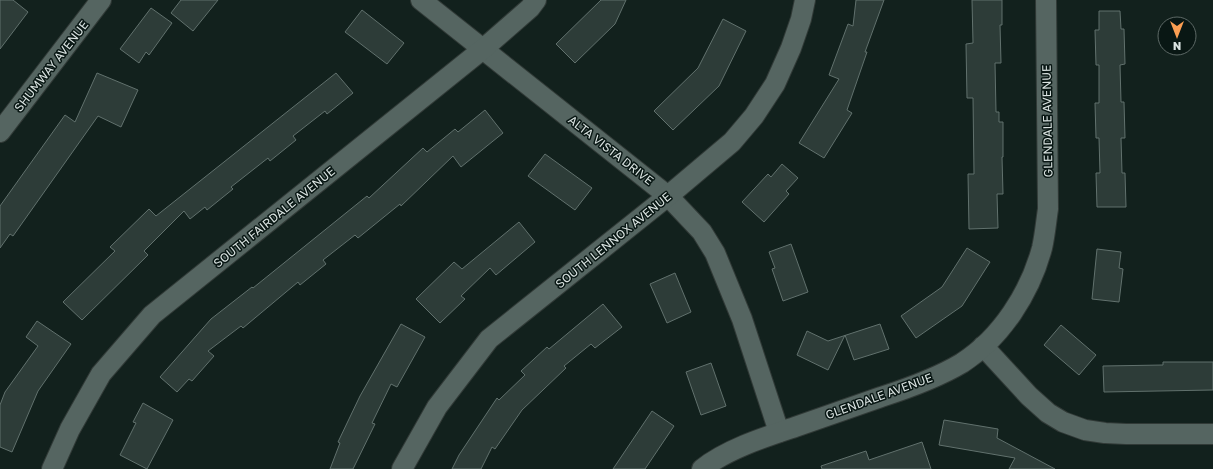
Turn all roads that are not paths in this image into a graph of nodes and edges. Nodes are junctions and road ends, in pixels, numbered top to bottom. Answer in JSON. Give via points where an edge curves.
{"nodes":[{"id":1,"x":101,"y":0,"type":"edge"},
{"id":2,"x":421,"y":0,"type":"edge"},
{"id":3,"x":536,"y":0,"type":"edge"},
{"id":4,"x":805,"y":0,"type":"edge"},
{"id":5,"x":1046,"y":0,"type":"edge"},
{"id":6,"x":483,"y":49,"type":"junction"},
{"id":7,"x":0,"y":132,"type":"edge"},
{"id":8,"x":668,"y":196,"type":"junction"},
{"id":9,"x":983,"y":346,"type":"junction"},
{"id":10,"x":779,"y":432,"type":"junction"},
{"id":11,"x":1213,"y":434,"type":"edge"},
{"id":12,"x":52,"y":469,"type":"edge"},
{"id":13,"x":402,"y":469,"type":"edge"},
{"id":14,"x":702,"y":469,"type":"edge"}],
"edges":[{"from":1,"to":7,"type":"street","name":"SHUMWAY AVENUE"},
{"from":2,"to":6,"type":"street","name":"ALTA VISTA DRIVE"},
{"from":3,"to":6,"type":"street","name":"SOUTH FAIRDALE AVENUE"},
{"from":4,"to":8,"type":"street","name":"SOUTH LENNOX AVENUE","via":[[791,48],[775,84],[754,116],[732,142]]},
{"from":5,"to":9,"type":"street","name":"GLENDALE AVENUE","via":[[1048,209],[1045,233],[1028,287],[1014,311]]},
{"from":6,"to":8,"type":"street","name":"ALTA VISTA DRIVE"},
{"from":6,"to":12,"type":"street","name":"SOUTH FAIRDALE AVENUE","via":[[152,316],[101,374],[70,429]]},
{"from":8,"to":10,"type":"street","name":"ALTA VISTA DRIVE","via":[[702,232],[715,253],[742,319]]},
{"from":8,"to":13,"type":"street","name":"SOUTH LENNOX AVENUE","via":[[489,339],[437,407]]},
{"from":9,"to":10,"type":"street","name":"GLENDALE AVENUE","via":[[962,362],[914,386]]},
{"from":9,"to":11,"type":"street","via":[[1029,396],[1063,422],[1085,430],[1105,433]]},
{"from":10,"to":14,"type":"street","name":"GLENDALE AVENUE","via":[[744,446]]}]}
